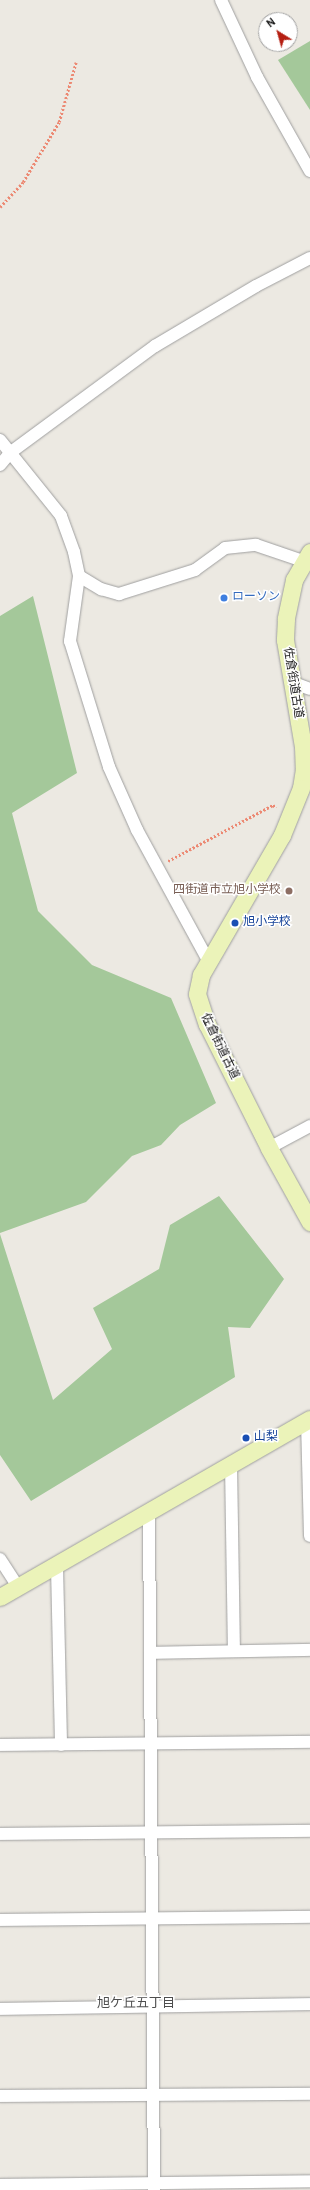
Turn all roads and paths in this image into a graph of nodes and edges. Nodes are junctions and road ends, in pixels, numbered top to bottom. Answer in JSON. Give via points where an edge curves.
{"nodes":[{"id":1,"x":221,"y":0,"type":"edge"},
{"id":2,"x":76,"y":62,"type":"dead end"},
{"id":3,"x":310,"y":171,"type":"edge"},
{"id":4,"x":0,"y":207,"type":"edge"},
{"id":5,"x":310,"y":258,"type":"edge"},
{"id":6,"x":0,"y":440,"type":"edge"},
{"id":7,"x":11,"y":452,"type":"junction"},
{"id":8,"x":0,"y":465,"type":"edge"},
{"id":9,"x":307,"y":556,"type":"edge"},
{"id":10,"x":79,"y":576,"type":"junction"},
{"id":11,"x":291,"y":682,"type":"junction"},
{"id":12,"x":310,"y":689,"type":"edge"},
{"id":13,"x":291,"y":814,"type":"junction"},
{"id":14,"x":157,"y":867,"type":"junction"},
{"id":15,"x":208,"y":960,"type":"junction"},
{"id":16,"x":310,"y":1126,"type":"edge"},
{"id":17,"x":269,"y":1148,"type":"junction"},
{"id":18,"x":310,"y":1222,"type":"edge"},
{"id":19,"x":308,"y":1420,"type":"edge"},
{"id":20,"x":231,"y":1464,"type":"junction"},
{"id":21,"x":149,"y":1512,"type":"junction"},
{"id":22,"x":310,"y":1536,"type":"edge"},
{"id":23,"x":0,"y":1559,"type":"edge"},
{"id":24,"x":57,"y":1567,"type":"junction"},
{"id":25,"x":4,"y":1570,"type":"edge"},
{"id":26,"x":18,"y":1587,"type":"junction"},
{"id":27,"x":0,"y":1597,"type":"edge"},
{"id":28,"x":310,"y":1650,"type":"edge"},
{"id":29,"x":234,"y":1651,"type":"junction"},
{"id":30,"x":150,"y":1653,"type":"junction"},
{"id":31,"x":310,"y":1742,"type":"edge"},
{"id":32,"x":151,"y":1744,"type":"junction"},
{"id":33,"x":61,"y":1745,"type":"junction"},
{"id":34,"x":0,"y":1746,"type":"edge"},
{"id":35,"x":310,"y":1831,"type":"edge"},
{"id":36,"x":152,"y":1833,"type":"junction"},
{"id":37,"x":0,"y":1834,"type":"edge"},
{"id":38,"x":310,"y":1917,"type":"edge"},
{"id":39,"x":152,"y":1918,"type":"junction"},
{"id":40,"x":0,"y":1920,"type":"edge"},
{"id":41,"x":310,"y":2004,"type":"edge"},
{"id":42,"x":153,"y":2006,"type":"junction"},
{"id":43,"x":0,"y":2008,"type":"edge"},
{"id":44,"x":310,"y":2094,"type":"edge"},
{"id":45,"x":154,"y":2095,"type":"junction"},
{"id":46,"x":0,"y":2096,"type":"edge"},
{"id":47,"x":310,"y":2181,"type":"edge"},
{"id":48,"x":0,"y":2185,"type":"edge"},
{"id":49,"x":154,"y":2186,"type":"edge"}],
"edges":[{"from":1,"to":3,"type":"street","via":[[258,77]]},
{"from":2,"to":4,"type":"path","via":[[60,122],[23,182]]},
{"from":5,"to":7,"type":"street","via":[[256,286],[155,346]]},
{"from":6,"to":7,"type":"street"},
{"from":7,"to":8,"type":"street"},
{"from":7,"to":10,"type":"street","via":[[61,516],[74,552]]},
{"from":9,"to":10,"type":"street","via":[[256,545],[225,548],[195,570],[119,594],[101,589]]},
{"from":9,"to":11,"type":"street","name":"佐倉街道古道","via":[[294,580],[286,619],[285,640]]},
{"from":10,"to":14,"type":"street","via":[[70,641],[109,767],[137,830]]},
{"from":11,"to":12,"type":"street"},
{"from":11,"to":13,"type":"street","name":"佐倉街道古道","via":[[303,746],[304,769],[301,788]]},
{"from":13,"to":14,"type":"path","via":[[273,805]]},
{"from":13,"to":15,"type":"street","name":"佐倉街道古道","via":[[282,834]]},
{"from":14,"to":15,"type":"street"},
{"from":15,"to":17,"type":"street","name":"佐倉街道古道","via":[[201,975],[197,994],[200,1009]]},
{"from":16,"to":17,"type":"street"},
{"from":17,"to":18,"type":"street","name":"佐倉街道古道"},
{"from":19,"to":20,"type":"street"},
{"from":19,"to":22,"type":"street"},
{"from":20,"to":21,"type":"street"},
{"from":20,"to":29,"type":"street"},
{"from":21,"to":24,"type":"street"},
{"from":21,"to":30,"type":"street"},
{"from":23,"to":25,"type":"street"},
{"from":24,"to":26,"type":"street"},
{"from":24,"to":33,"type":"street"},
{"from":25,"to":26,"type":"street"},
{"from":26,"to":27,"type":"street"},
{"from":28,"to":29,"type":"street"},
{"from":29,"to":30,"type":"street"},
{"from":30,"to":32,"type":"street"},
{"from":31,"to":32,"type":"street"},
{"from":32,"to":33,"type":"street"},
{"from":32,"to":36,"type":"street"},
{"from":33,"to":34,"type":"street"},
{"from":35,"to":36,"type":"street"},
{"from":36,"to":37,"type":"street"},
{"from":36,"to":39,"type":"street"},
{"from":38,"to":39,"type":"street"},
{"from":39,"to":40,"type":"street"},
{"from":39,"to":42,"type":"street"},
{"from":41,"to":42,"type":"street"},
{"from":42,"to":43,"type":"street"},
{"from":42,"to":45,"type":"street"},
{"from":44,"to":45,"type":"street"},
{"from":45,"to":46,"type":"street"},
{"from":45,"to":49,"type":"street"},
{"from":47,"to":49,"type":"street"},
{"from":48,"to":49,"type":"street"}]}
